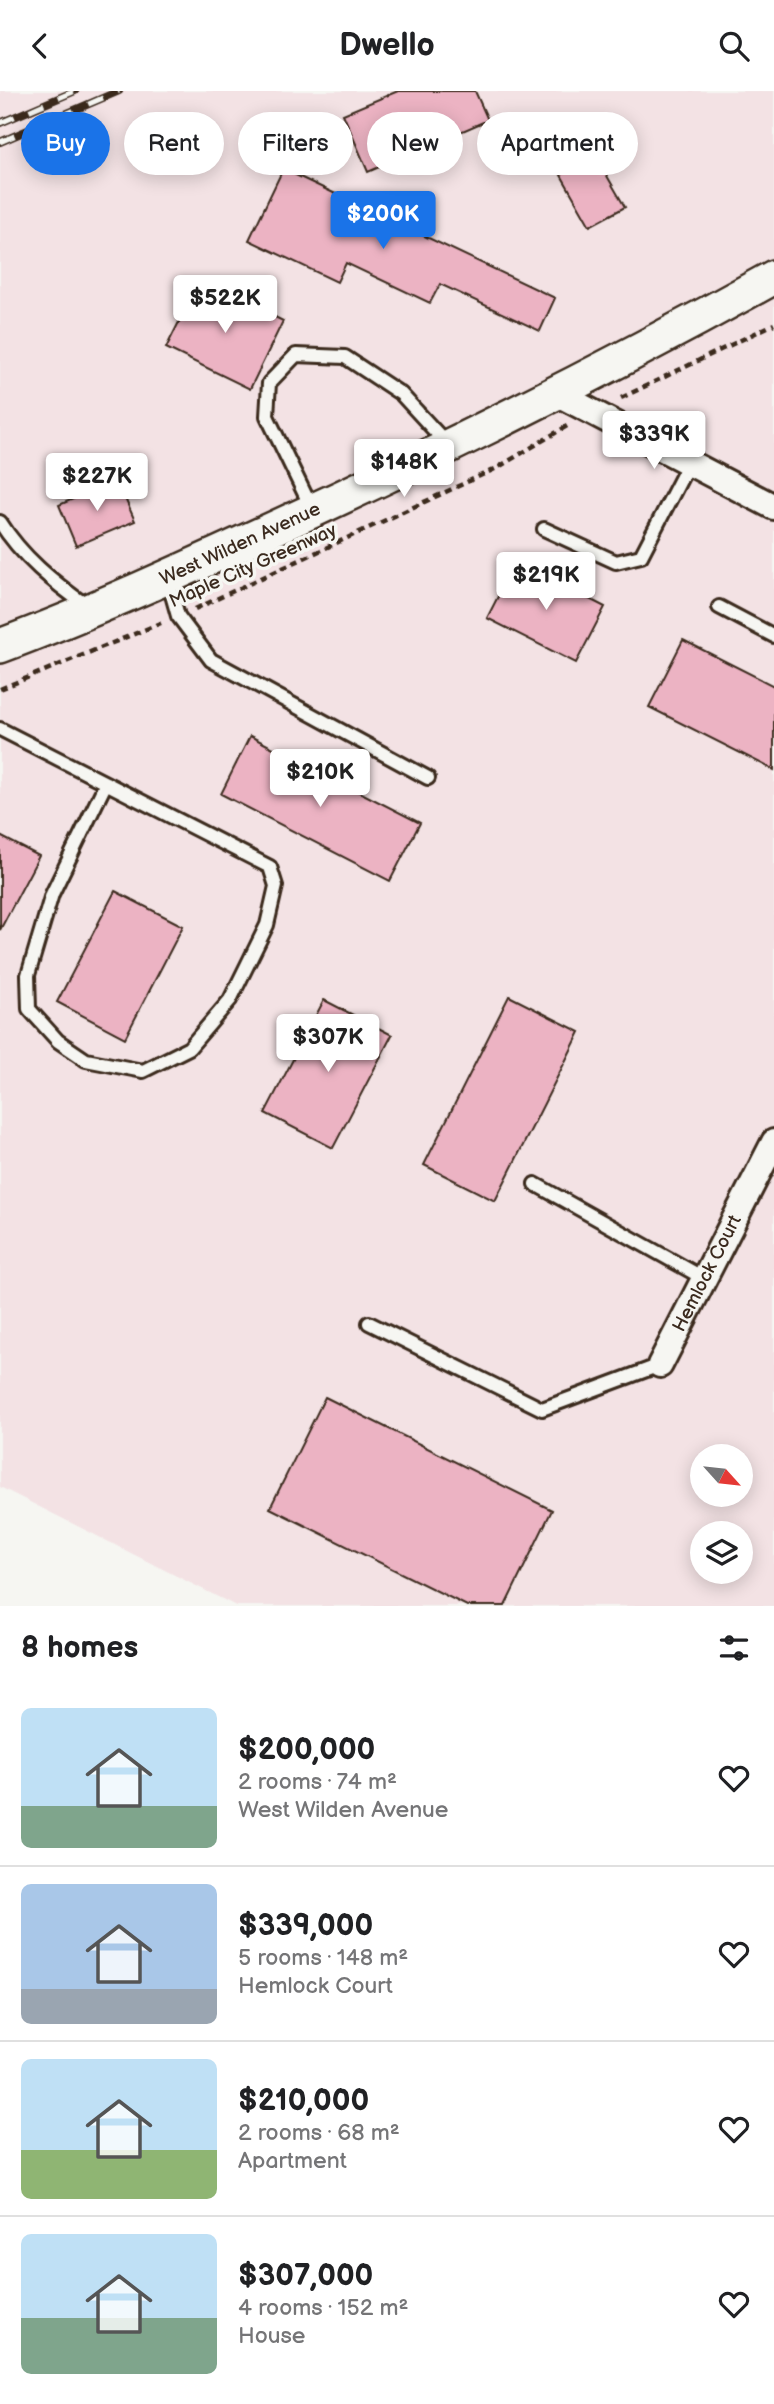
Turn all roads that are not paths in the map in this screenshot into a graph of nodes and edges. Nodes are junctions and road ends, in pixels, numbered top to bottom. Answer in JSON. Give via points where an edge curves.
{"nodes":[{"id":1,"x":774,"y":277,"type":"edge"},
{"id":2,"x":556,"y":393,"type":"junction"},
{"id":3,"x":450,"y":447,"type":"junction"},
{"id":4,"x":689,"y":463,"type":"junction"},
{"id":5,"x":774,"y":507,"type":"edge"},
{"id":6,"x":313,"y":511,"type":"junction"},
{"id":7,"x":0,"y":522,"type":"edge"},
{"id":8,"x":544,"y":529,"type":"dead end"},
{"id":9,"x":167,"y":577,"type":"junction"},
{"id":10,"x":719,"y":607,"type":"dead end"},
{"id":11,"x":91,"y":609,"type":"junction"},
{"id":12,"x":774,"y":636,"type":"edge"},
{"id":13,"x":0,"y":646,"type":"edge"},
{"id":14,"x":0,"y":729,"type":"edge"},
{"id":15,"x":428,"y":778,"type":"dead end"},
{"id":16,"x":106,"y":783,"type":"junction"},
{"id":17,"x":774,"y":1142,"type":"edge"},
{"id":18,"x":535,"y":1184,"type":"dead end"},
{"id":19,"x":705,"y":1279,"type":"junction"},
{"id":20,"x":369,"y":1323,"type":"dead end"},
{"id":21,"x":660,"y":1365,"type":"joint"}],
"edges":[{"from":1,"to":2,"type":"street","name":"West Wilden Avenue"},
{"from":2,"to":3,"type":"street","name":"West Wilden Avenue"},
{"from":2,"to":4,"type":"street"},
{"from":3,"to":6,"type":"street","name":"West Wilden Avenue"},
{"from":3,"to":6,"type":"lane","via":[[401,394],[345,356],[296,355],[269,383],[267,416]]},
{"from":4,"to":5,"type":"street"},
{"from":4,"to":8,"type":"lane","via":[[640,556],[616,562]]},
{"from":6,"to":9,"type":"street","name":"West Wilden Avenue"},
{"from":7,"to":11,"type":"lane","via":[[33,564]]},
{"from":9,"to":11,"type":"street","name":"West Wilden Avenue"},
{"from":9,"to":15,"type":"lane","via":[[178,616],[211,660]]},
{"from":10,"to":12,"type":"lane"},
{"from":11,"to":13,"type":"street","name":"West Wilden Avenue"},
{"from":14,"to":16,"type":"lane"},
{"from":16,"to":16,"type":"lane","via":[[270,867],[276,886],[267,925],[230,1000],[189,1048],[143,1071],[86,1060],[58,1041],[29,1009],[28,975],[52,894]]},
{"from":17,"to":19,"type":"street","name":"Hemlock Court"},
{"from":18,"to":19,"type":"lane"},
{"from":19,"to":21,"type":"street","name":"Hemlock Court"},
{"from":20,"to":21,"type":"lane","via":[[542,1409]]}]}
